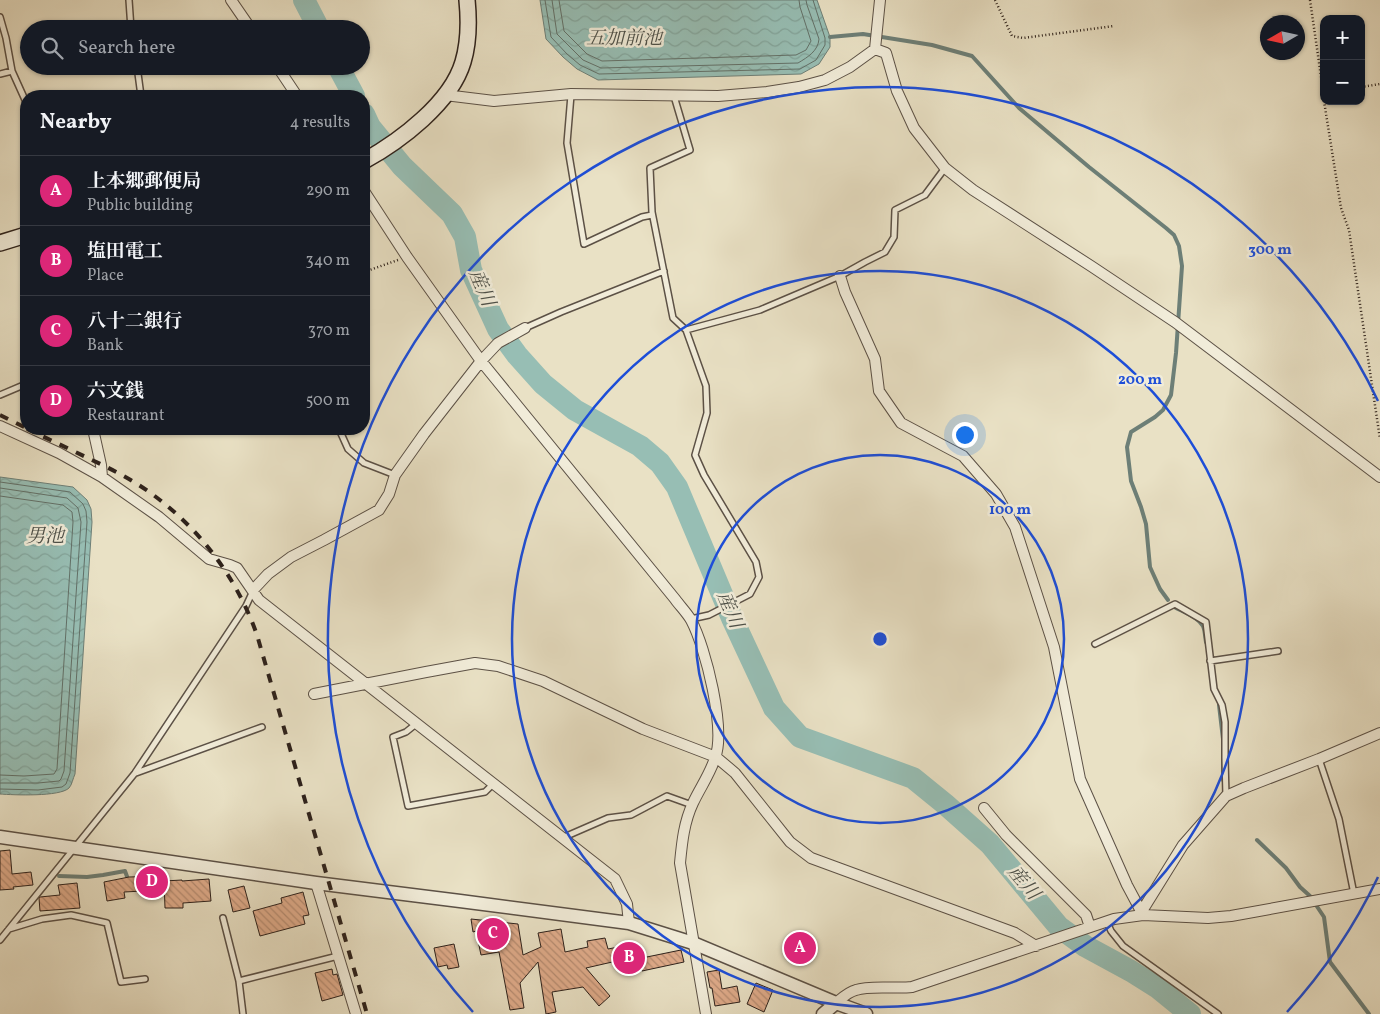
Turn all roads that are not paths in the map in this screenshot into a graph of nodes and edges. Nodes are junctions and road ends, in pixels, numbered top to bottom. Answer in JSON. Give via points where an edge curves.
{"nodes":[{"id":1,"x":128,"y":0,"type":"edge"},
{"id":2,"x":231,"y":0,"type":"edge"},
{"id":3,"x":467,"y":0,"type":"edge"},
{"id":4,"x":880,"y":0,"type":"edge"},
{"id":5,"x":0,"y":19,"type":"edge"},
{"id":6,"x":130,"y":20,"type":"edge"},
{"id":7,"x":245,"y":20,"type":"edge"},
{"id":8,"x":875,"y":49,"type":"junction"},
{"id":9,"x":12,"y":71,"type":"junction"},
{"id":10,"x":0,"y":74,"type":"edge"},
{"id":11,"x":138,"y":75,"type":"edge"},
{"id":12,"x":283,"y":75,"type":"edge"},
{"id":13,"x":21,"y":90,"type":"edge"},
{"id":14,"x":140,"y":90,"type":"edge"},
{"id":15,"x":293,"y":90,"type":"edge"},
{"id":16,"x":571,"y":94,"type":"junction"},
{"id":17,"x":445,"y":95,"type":"junction"},
{"id":18,"x":674,"y":96,"type":"junction"},
{"id":19,"x":370,"y":157,"type":"edge"},
{"id":20,"x":945,"y":168,"type":"junction"},
{"id":21,"x":370,"y":200,"type":"edge"},
{"id":22,"x":652,"y":215,"type":"junction"},
{"id":23,"x":20,"y":237,"type":"edge"},
{"id":24,"x":0,"y":243,"type":"edge"},
{"id":25,"x":664,"y":271,"type":"junction"},
{"id":26,"x":840,"y":276,"type":"junction"},
{"id":27,"x":525,"y":328,"type":"joint"},
{"id":28,"x":686,"y":330,"type":"junction"},
{"id":29,"x":481,"y":360,"type":"junction"},
{"id":30,"x":20,"y":387,"type":"edge"},
{"id":31,"x":0,"y":395,"type":"edge"},
{"id":32,"x":0,"y":426,"type":"edge"},
{"id":33,"x":94,"y":435,"type":"edge"},
{"id":34,"x":342,"y":435,"type":"edge"},
{"id":35,"x":395,"y":475,"type":"junction"},
{"id":36,"x":102,"y":477,"type":"junction"},
{"id":37,"x":1380,"y":477,"type":"edge"},
{"id":38,"x":254,"y":590,"type":"junction"},
{"id":39,"x":691,"y":620,"type":"junction"},
{"id":40,"x":1095,"y":644,"type":"dead end"},
{"id":41,"x":1278,"y":651,"type":"dead end"},
{"id":42,"x":1210,"y":661,"type":"junction"},
{"id":43,"x":365,"y":684,"type":"junction"},
{"id":44,"x":314,"y":694,"type":"dead end"},
{"id":45,"x":416,"y":724,"type":"junction"},
{"id":46,"x":262,"y":727,"type":"dead end"},
{"id":47,"x":1380,"y":733,"type":"edge"},
{"id":48,"x":716,"y":757,"type":"junction"},
{"id":49,"x":1319,"y":759,"type":"junction"},
{"id":50,"x":135,"y":773,"type":"junction"},
{"id":51,"x":493,"y":784,"type":"junction"},
{"id":52,"x":1226,"y":796,"type":"junction"},
{"id":53,"x":692,"y":805,"type":"junction"},
{"id":54,"x":984,"y":808,"type":"dead end"},
{"id":55,"x":0,"y":837,"type":"edge"},
{"id":56,"x":562,"y":838,"type":"junction"},
{"id":57,"x":74,"y":848,"type":"junction"},
{"id":58,"x":316,"y":883,"type":"junction"},
{"id":59,"x":1380,"y":889,"type":"edge"},
{"id":60,"x":1354,"y":894,"type":"junction"},
{"id":61,"x":1143,"y":913,"type":"junction"},
{"id":62,"x":223,"y":918,"type":"dead end"},
{"id":63,"x":1107,"y":922,"type":"junction"},
{"id":64,"x":629,"y":923,"type":"junction"},
{"id":65,"x":1088,"y":928,"type":"junction"},
{"id":66,"x":9,"y":929,"type":"junction"},
{"id":67,"x":0,"y":940,"type":"edge"},
{"id":68,"x":693,"y":943,"type":"junction"},
{"id":69,"x":1041,"y":944,"type":"junction"},
{"id":70,"x":339,"y":956,"type":"junction"},
{"id":71,"x":145,"y":979,"type":"dead end"},
{"id":72,"x":239,"y":981,"type":"junction"},
{"id":73,"x":836,"y":1003,"type":"junction"},
{"id":74,"x":243,"y":1014,"type":"edge"},
{"id":75,"x":356,"y":1014,"type":"edge"},
{"id":76,"x":706,"y":1014,"type":"edge"},
{"id":77,"x":823,"y":1014,"type":"edge"},
{"id":78,"x":866,"y":1014,"type":"edge"},
{"id":79,"x":1218,"y":1014,"type":"edge"}],
"edges":[{"from":1,"to":6,"type":"lane"},
{"from":2,"to":7,"type":"street"},
{"from":3,"to":17,"type":"main road","via":[[467,39],[463,62]]},
{"from":4,"to":8,"type":"street"},
{"from":5,"to":9,"type":"lane"},
{"from":8,"to":18,"type":"street","via":[[826,80],[800,87],[718,96]]},
{"from":8,"to":20,"type":"street","via":[[886,53],[897,91],[914,128]]},
{"from":9,"to":10,"type":"lane"},
{"from":9,"to":13,"type":"lane"},
{"from":11,"to":14,"type":"lane"},
{"from":12,"to":15,"type":"street"},
{"from":16,"to":17,"type":"street","via":[[494,101]]},
{"from":16,"to":18,"type":"street"},
{"from":16,"to":22,"type":"lane","via":[[567,143],[584,244]]},
{"from":17,"to":19,"type":"main road","via":[[410,131]]},
{"from":18,"to":22,"type":"lane","via":[[690,150],[650,168]]},
{"from":20,"to":26,"type":"lane","via":[[925,196],[895,210],[894,237],[885,252]]},
{"from":20,"to":37,"type":"street","via":[[973,190],[1175,322]]},
{"from":21,"to":29,"type":"street"},
{"from":22,"to":25,"type":"lane"},
{"from":23,"to":24,"type":"main road"},
{"from":25,"to":27,"type":"lane"},
{"from":25,"to":28,"type":"lane","via":[[673,318]]},
{"from":26,"to":28,"type":"lane","via":[[760,310]]},
{"from":26,"to":61,"type":"street","via":[[876,359],[879,391],[901,423],[963,456],[996,494],[1015,526],[1054,647],[1080,779],[1127,885]]},
{"from":27,"to":29,"type":"street","via":[[498,343]]},
{"from":28,"to":39,"type":"lane","via":[[706,386],[707,413],[695,455],[756,562],[759,577],[750,594],[709,615]]},
{"from":29,"to":35,"type":"street"},
{"from":29,"to":39,"type":"street"},
{"from":30,"to":31,"type":"lane"},
{"from":32,"to":36,"type":"street"},
{"from":33,"to":36,"type":"street"},
{"from":34,"to":35,"type":"lane","via":[[348,450],[364,463]]},
{"from":35,"to":38,"type":"street","via":[[379,510],[291,557],[268,574]]},
{"from":36,"to":38,"type":"street","via":[[209,559],[237,568]]},
{"from":38,"to":43,"type":"street","via":[[259,600]]},
{"from":38,"to":50,"type":"lane"},
{"from":39,"to":48,"type":"street","via":[[712,685],[719,731]]},
{"from":40,"to":42,"type":"lane","via":[[1175,604],[1206,622]]},
{"from":41,"to":42,"type":"lane"},
{"from":42,"to":52,"type":"lane","via":[[1214,689],[1222,704],[1225,722]]},
{"from":43,"to":44,"type":"street"},
{"from":43,"to":45,"type":"street"},
{"from":43,"to":48,"type":"street","via":[[475,664],[498,666],[543,681],[643,729]]},
{"from":45,"to":51,"type":"street"},
{"from":45,"to":51,"type":"lane","via":[[393,737],[408,806],[485,792]]},
{"from":46,"to":50,"type":"lane"},
{"from":47,"to":49,"type":"street"},
{"from":48,"to":53,"type":"street"},
{"from":48,"to":69,"type":"street","via":[[735,773],[790,842],[811,858]]},
{"from":49,"to":52,"type":"street"},
{"from":49,"to":60,"type":"lane","via":[[1339,819]]},
{"from":50,"to":57,"type":"lane"},
{"from":51,"to":56,"type":"street"},
{"from":52,"to":61,"type":"street","via":[[1183,845]]},
{"from":53,"to":56,"type":"lane","via":[[667,796],[631,816],[608,818]]},
{"from":53,"to":68,"type":"street","via":[[680,863]]},
{"from":54,"to":65,"type":"street","via":[[1006,835],[1086,916]]},
{"from":55,"to":57,"type":"street"},
{"from":56,"to":64,"type":"street","via":[[615,879],[627,904]]},
{"from":57,"to":58,"type":"street"},
{"from":57,"to":66,"type":"lane"},
{"from":58,"to":64,"type":"street"},
{"from":58,"to":70,"type":"street"},
{"from":59,"to":60,"type":"street"},
{"from":60,"to":61,"type":"street","via":[[1231,916],[1208,918]]},
{"from":61,"to":63,"type":"street"},
{"from":62,"to":72,"type":"lane"},
{"from":63,"to":65,"type":"street"},
{"from":63,"to":79,"type":"lane","via":[[1123,946]]},
{"from":64,"to":68,"type":"street"},
{"from":65,"to":69,"type":"street"},
{"from":66,"to":67,"type":"lane"},
{"from":66,"to":71,"type":"lane","via":[[71,915],[107,923],[121,982]]},
{"from":68,"to":73,"type":"street"},
{"from":68,"to":76,"type":"street"},
{"from":69,"to":73,"type":"street","via":[[912,987],[865,987],[847,994]]},
{"from":70,"to":72,"type":"lane"},
{"from":70,"to":75,"type":"street"},
{"from":72,"to":74,"type":"lane"},
{"from":73,"to":77,"type":"street"},
{"from":73,"to":78,"type":"street"}]}
